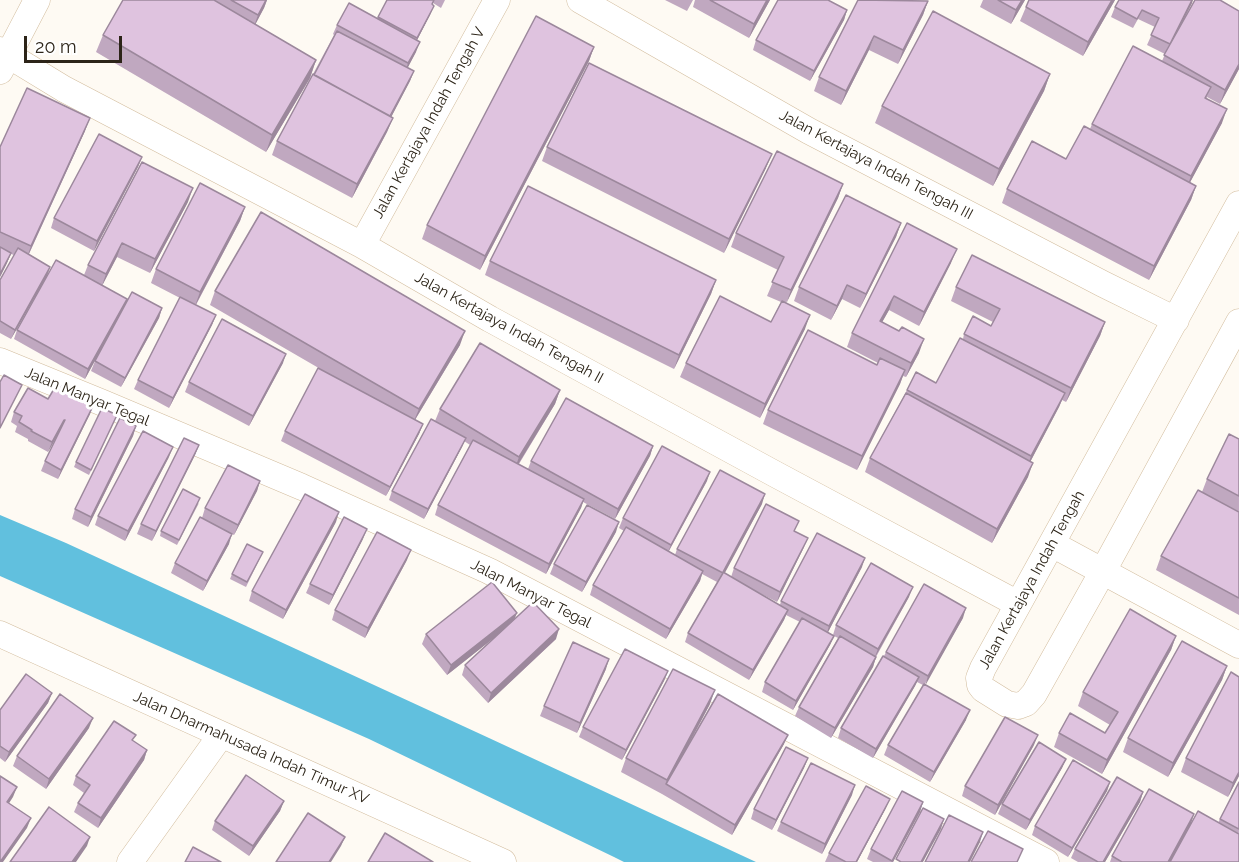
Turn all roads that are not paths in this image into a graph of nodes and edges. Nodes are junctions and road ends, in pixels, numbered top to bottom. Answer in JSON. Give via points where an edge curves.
{"nodes":[{"id":1,"x":37,"y":0,"type":"edge"},
{"id":2,"x":497,"y":0,"type":"edge"},
{"id":3,"x":580,"y":0,"type":"edge"},
{"id":4,"x":3,"y":58,"type":"edge"},
{"id":5,"x":1239,"y":204,"type":"edge"},
{"id":6,"x":362,"y":245,"type":"junction"},
{"id":7,"x":1176,"y":320,"type":"junction"},
{"id":8,"x":1239,"y":322,"type":"edge"},
{"id":9,"x":0,"y":361,"type":"edge"},
{"id":10,"x":1052,"y":544,"type":"junction"},
{"id":11,"x":1103,"y":571,"type":"junction"},
{"id":12,"x":1018,"y":604,"type":"junction"},
{"id":13,"x":0,"y":634,"type":"edge"},
{"id":14,"x":1239,"y":645,"type":"edge"},
{"id":15,"x":221,"y":735,"type":"junction"},
{"id":16,"x":130,"y":862,"type":"edge"},
{"id":17,"x":503,"y":862,"type":"edge"},
{"id":18,"x":1046,"y":862,"type":"edge"}],
"edges":[{"from":1,"to":4,"type":"street"},
{"from":2,"to":6,"type":"street","name":"Jalan Kertajaya Indah Tengah V"},
{"from":3,"to":7,"type":"street","name":"Jalan Kertajaya Indah Tengah III","via":[[809,131]]},
{"from":4,"to":6,"type":"street","name":"Jalan Kertajaya Indah Tengah II"},
{"from":5,"to":7,"type":"street","name":"Jalan Kertajaya Indah Tengah"},
{"from":6,"to":12,"type":"street","name":"Jalan Kertajaya Indah Tengah II"},
{"from":7,"to":10,"type":"street","name":"Jalan Kertajaya Indah Tengah"},
{"from":8,"to":11,"type":"street","name":"Jalan Kertajaya Indah Tengah"},
{"from":9,"to":18,"type":"street","name":"Jalan Manyar Tegal","via":[[292,483],[489,571]]},
{"from":10,"to":11,"type":"street"},
{"from":10,"to":12,"type":"street","name":"Jalan Kertajaya Indah Tengah"},
{"from":11,"to":12,"type":"street","name":"Jalan Kertajaya Indah Tengah","via":[[1034,694],[1018,706],[1007,704],[983,689],[979,678]]},
{"from":11,"to":14,"type":"street"},
{"from":13,"to":15,"type":"street","name":"Jalan Dharmahusada Indah Timur XV"},
{"from":15,"to":16,"type":"street"},
{"from":15,"to":17,"type":"street","name":"Jalan Dharmahusada Indah Timur XV"}]}
